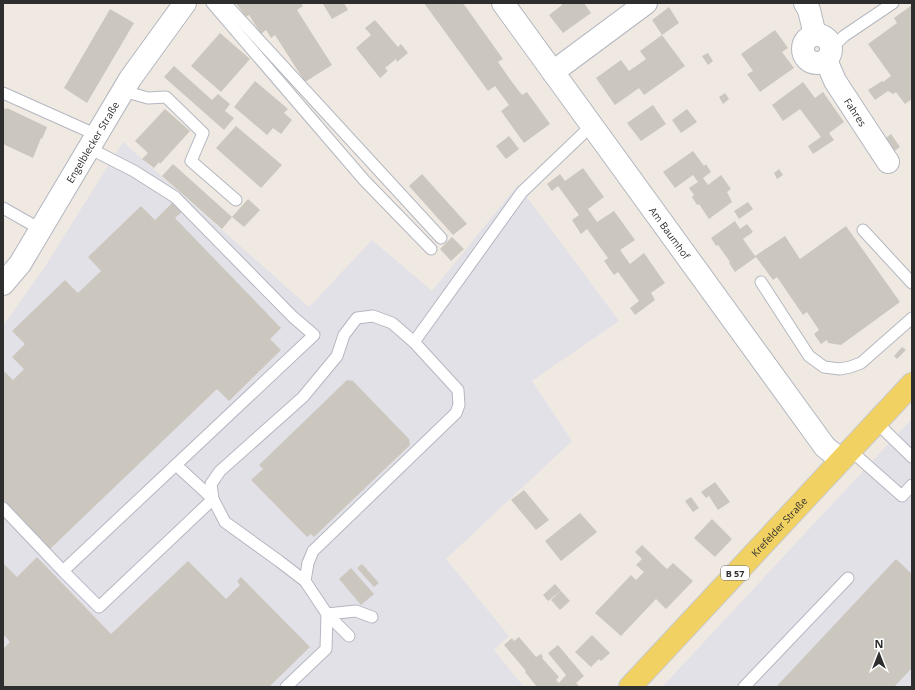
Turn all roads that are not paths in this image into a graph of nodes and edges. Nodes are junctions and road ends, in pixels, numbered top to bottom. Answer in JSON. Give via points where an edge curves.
{"nodes":[{"id":1,"x":185,"y":3,"type":"edge"},
{"id":2,"x":212,"y":3,"type":"edge"},
{"id":3,"x":225,"y":3,"type":"edge"},
{"id":4,"x":503,"y":3,"type":"edge"},
{"id":5,"x":646,"y":3,"type":"edge"},
{"id":6,"x":893,"y":3,"type":"edge"},
{"id":7,"x":811,"y":5,"type":"edge"},
{"id":8,"x":824,"y":48,"type":"junction"},
{"id":9,"x":553,"y":72,"type":"junction"},
{"id":10,"x":123,"y":91,"type":"junction"},
{"id":11,"x":3,"y":93,"type":"edge"},
{"id":12,"x":592,"y":125,"type":"junction"},
{"id":13,"x":93,"y":141,"type":"junction"},
{"id":14,"x":888,"y":162,"type":"dead end"},
{"id":15,"x":236,"y":200,"type":"dead end"},
{"id":16,"x":3,"y":208,"type":"edge"},
{"id":17,"x":40,"y":229,"type":"junction"},
{"id":18,"x":863,"y":230,"type":"dead end"},
{"id":19,"x":441,"y":238,"type":"dead end"},
{"id":20,"x":431,"y":249,"type":"dead end"},
{"id":21,"x":761,"y":282,"type":"dead end"},
{"id":22,"x":912,"y":283,"type":"edge"},
{"id":23,"x":3,"y":284,"type":"edge"},
{"id":24,"x":912,"y":318,"type":"edge"},
{"id":25,"x":414,"y":342,"type":"junction"},
{"id":26,"x":912,"y":384,"type":"edge"},
{"id":27,"x":876,"y":422,"type":"junction"},
{"id":28,"x":845,"y":455,"type":"junction"},
{"id":29,"x":912,"y":457,"type":"edge"},
{"id":30,"x":176,"y":465,"type":"junction"},
{"id":31,"x":912,"y":485,"type":"edge"},
{"id":32,"x":213,"y":499,"type":"junction"},
{"id":33,"x":3,"y":508,"type":"edge"},
{"id":34,"x":63,"y":571,"type":"junction"},
{"id":35,"x":848,"y":578,"type":"dead end"},
{"id":36,"x":305,"y":581,"type":"junction"},
{"id":37,"x":327,"y":614,"type":"junction"},
{"id":38,"x":372,"y":617,"type":"dead end"},
{"id":39,"x":349,"y":636,"type":"dead end"},
{"id":40,"x":286,"y":687,"type":"edge"},
{"id":41,"x":630,"y":687,"type":"edge"},
{"id":42,"x":744,"y":687,"type":"edge"}],
"edges":[{"from":1,"to":10,"type":"street","name":"Engelblecker Straße"},
{"from":2,"to":20,"type":"lane","via":[[364,180]]},
{"from":3,"to":19,"type":"lane"},
{"from":4,"to":9,"type":"street","name":"Am Baumhof"},
{"from":5,"to":9,"type":"street"},
{"from":6,"to":8,"type":"lane"},
{"from":7,"to":8,"type":"street","name":"Fahres"},
{"from":8,"to":14,"type":"street","name":"Fahres","via":[[836,81]]},
{"from":9,"to":12,"type":"street","name":"Am Baumhof"},
{"from":10,"to":13,"type":"street","name":"Engelblecker Straße"},
{"from":10,"to":15,"type":"lane","via":[[148,98],[166,97],[203,133],[192,161]]},
{"from":11,"to":13,"type":"lane"},
{"from":12,"to":25,"type":"lane","via":[[522,192]]},
{"from":12,"to":28,"type":"street","name":"Am Baumhof","via":[[825,447]]},
{"from":13,"to":17,"type":"street","name":"Engelblecker Straße"},
{"from":13,"to":30,"type":"lane","via":[[134,171],[175,196],[293,317],[314,335]]},
{"from":16,"to":17,"type":"lane"},
{"from":17,"to":23,"type":"street","name":"Engelblecker Straße","via":[[20,264]]},
{"from":18,"to":22,"type":"lane"},
{"from":21,"to":24,"type":"lane","via":[[809,356],[824,367],[840,369],[861,363]]},
{"from":25,"to":32,"type":"lane","via":[[392,323],[373,316],[357,318],[344,335],[337,356],[303,397],[220,472],[211,484]]},
{"from":25,"to":36,"type":"lane","via":[[458,390],[459,405],[456,413],[313,551]]},
{"from":26,"to":27,"type":"main road","name":"Krefelder Straße","number":"B 57"},
{"from":27,"to":28,"type":"main road","name":"Krefelder Straße","number":"B 57"},
{"from":27,"to":29,"type":"lane"},
{"from":28,"to":31,"type":"lane","via":[[902,496]]},
{"from":28,"to":41,"type":"main road","name":"Krefelder Straße","number":"B 57"},
{"from":30,"to":32,"type":"lane"},
{"from":30,"to":34,"type":"lane"},
{"from":32,"to":34,"type":"lane","via":[[99,607]]},
{"from":32,"to":36,"type":"lane","via":[[225,522]]},
{"from":33,"to":34,"type":"lane"},
{"from":35,"to":42,"type":"lane"},
{"from":36,"to":37,"type":"lane"},
{"from":37,"to":38,"type":"lane","via":[[356,611]]},
{"from":37,"to":39,"type":"lane"},
{"from":37,"to":40,"type":"lane","via":[[326,649]]}]}
